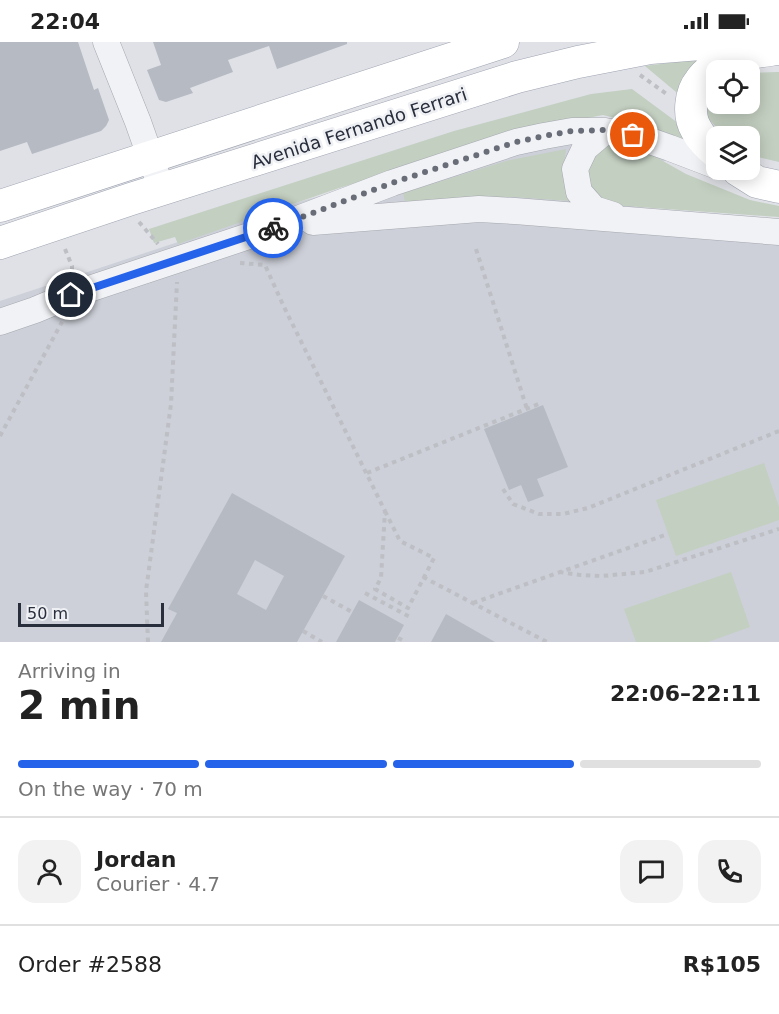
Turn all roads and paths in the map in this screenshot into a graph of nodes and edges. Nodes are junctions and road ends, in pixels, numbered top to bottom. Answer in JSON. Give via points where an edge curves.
{"nodes":[{"id":1,"x":106,"y":42,"type":"edge"},
{"id":2,"x":503,"y":42,"type":"edge"},
{"id":3,"x":725,"y":42,"type":"edge"},
{"id":4,"x":779,"y":49,"type":"edge"},
{"id":5,"x":605,"y":130,"type":"junction"},
{"id":6,"x":706,"y":143,"type":"edge"},
{"id":7,"x":151,"y":157,"type":"junction"},
{"id":8,"x":706,"y":162,"type":"edge"},
{"id":9,"x":162,"y":190,"type":"junction"},
{"id":10,"x":131,"y":200,"type":"junction"},
{"id":11,"x":0,"y":206,"type":"edge"},
{"id":12,"x":624,"y":219,"type":"junction"},
{"id":13,"x":282,"y":225,"type":"junction"},
{"id":14,"x":779,"y":232,"type":"edge"},
{"id":15,"x":0,"y":243,"type":"edge"},
{"id":16,"x":65,"y":249,"type":"dead end"},
{"id":17,"x":477,"y":249,"type":"dead end"},
{"id":18,"x":172,"y":262,"type":"junction"},
{"id":19,"x":231,"y":263,"type":"dead end"},
{"id":20,"x":71,"y":295,"type":"junction"},
{"id":21,"x":0,"y":322,"type":"edge"},
{"id":22,"x":542,"y":402,"type":"dead end"},
{"id":23,"x":527,"y":409,"type":"junction"},
{"id":24,"x":779,"y":431,"type":"edge"},
{"id":25,"x":0,"y":436,"type":"edge"},
{"id":26,"x":367,"y":473,"type":"junction"},
{"id":27,"x":503,"y":489,"type":"dead end"},
{"id":28,"x":385,"y":511,"type":"junction"},
{"id":29,"x":779,"y":529,"type":"edge"},
{"id":30,"x":665,"y":534,"type":"dead end"},
{"id":31,"x":559,"y":572,"type":"junction"},
{"id":32,"x":423,"y":577,"type":"junction"},
{"id":33,"x":365,"y":593,"type":"dead end"},
{"id":34,"x":323,"y":596,"type":"dead end"},
{"id":35,"x":473,"y":603,"type":"junction"},
{"id":36,"x":352,"y":612,"type":"dead end"},
{"id":37,"x":410,"y":617,"type":"dead end"},
{"id":38,"x":303,"y":632,"type":"dead end"},
{"id":39,"x":398,"y":638,"type":"dead end"},
{"id":40,"x":147,"y":642,"type":"edge"},
{"id":41,"x":322,"y":642,"type":"edge"},
{"id":42,"x":405,"y":642,"type":"edge"},
{"id":43,"x":547,"y":642,"type":"edge"}],
"edges":[{"from":1,"to":7,"type":"street"},
{"from":2,"to":7,"type":"main road","name":"Avenida Fernando Ferrari"},
{"from":3,"to":9,"type":"main road","name":"Avenida Fernando Ferrari","via":[[650,48],[517,77]]},
{"from":4,"to":6,"type":"main road","via":[[729,58],[699,81],[692,97],[692,119]]},
{"from":5,"to":8,"type":"street","via":[[633,135]]},
{"from":5,"to":12,"type":"street","via":[[585,148],[575,169],[579,192],[594,209]]},
{"from":5,"to":13,"type":"street","via":[[572,131],[516,142]]},
{"from":7,"to":9,"type":"street"},
{"from":7,"to":11,"type":"main road","name":"Avenida Fernando Ferrari"},
{"from":9,"to":10,"type":"main road","name":"Avenida Fernando Ferrari"},
{"from":10,"to":15,"type":"main road","name":"Avenida Fernando Ferrari"},
{"from":10,"to":18,"type":"path","via":[[139,222]]},
{"from":12,"to":13,"type":"street","via":[[479,209]]},
{"from":12,"to":14,"type":"street"},
{"from":13,"to":18,"type":"street"},
{"from":16,"to":20,"type":"path","via":[[72,266]]},
{"from":17,"to":23,"type":"path"},
{"from":18,"to":20,"type":"street"},
{"from":18,"to":40,"type":"path","via":[[177,281],[172,389],[146,591]]},
{"from":19,"to":26,"type":"path","via":[[265,265]]},
{"from":20,"to":21,"type":"street"},
{"from":20,"to":25,"type":"path","via":[[64,317]]},
{"from":22,"to":23,"type":"path"},
{"from":23,"to":26,"type":"path"},
{"from":24,"to":27,"type":"path","via":[[588,508],[563,514],[539,514],[513,504]]},
{"from":26,"to":28,"type":"path"},
{"from":28,"to":32,"type":"path","via":[[400,541],[434,558]]},
{"from":28,"to":32,"type":"path","via":[[381,578],[375,589],[408,608]]},
{"from":29,"to":31,"type":"path","via":[[645,572],[602,576]]},
{"from":30,"to":31,"type":"path"},
{"from":31,"to":35,"type":"path"},
{"from":32,"to":35,"type":"path"},
{"from":33,"to":37,"type":"path"},
{"from":34,"to":36,"type":"path"},
{"from":35,"to":43,"type":"path"},
{"from":38,"to":41,"type":"path"},
{"from":39,"to":42,"type":"path"}]}
